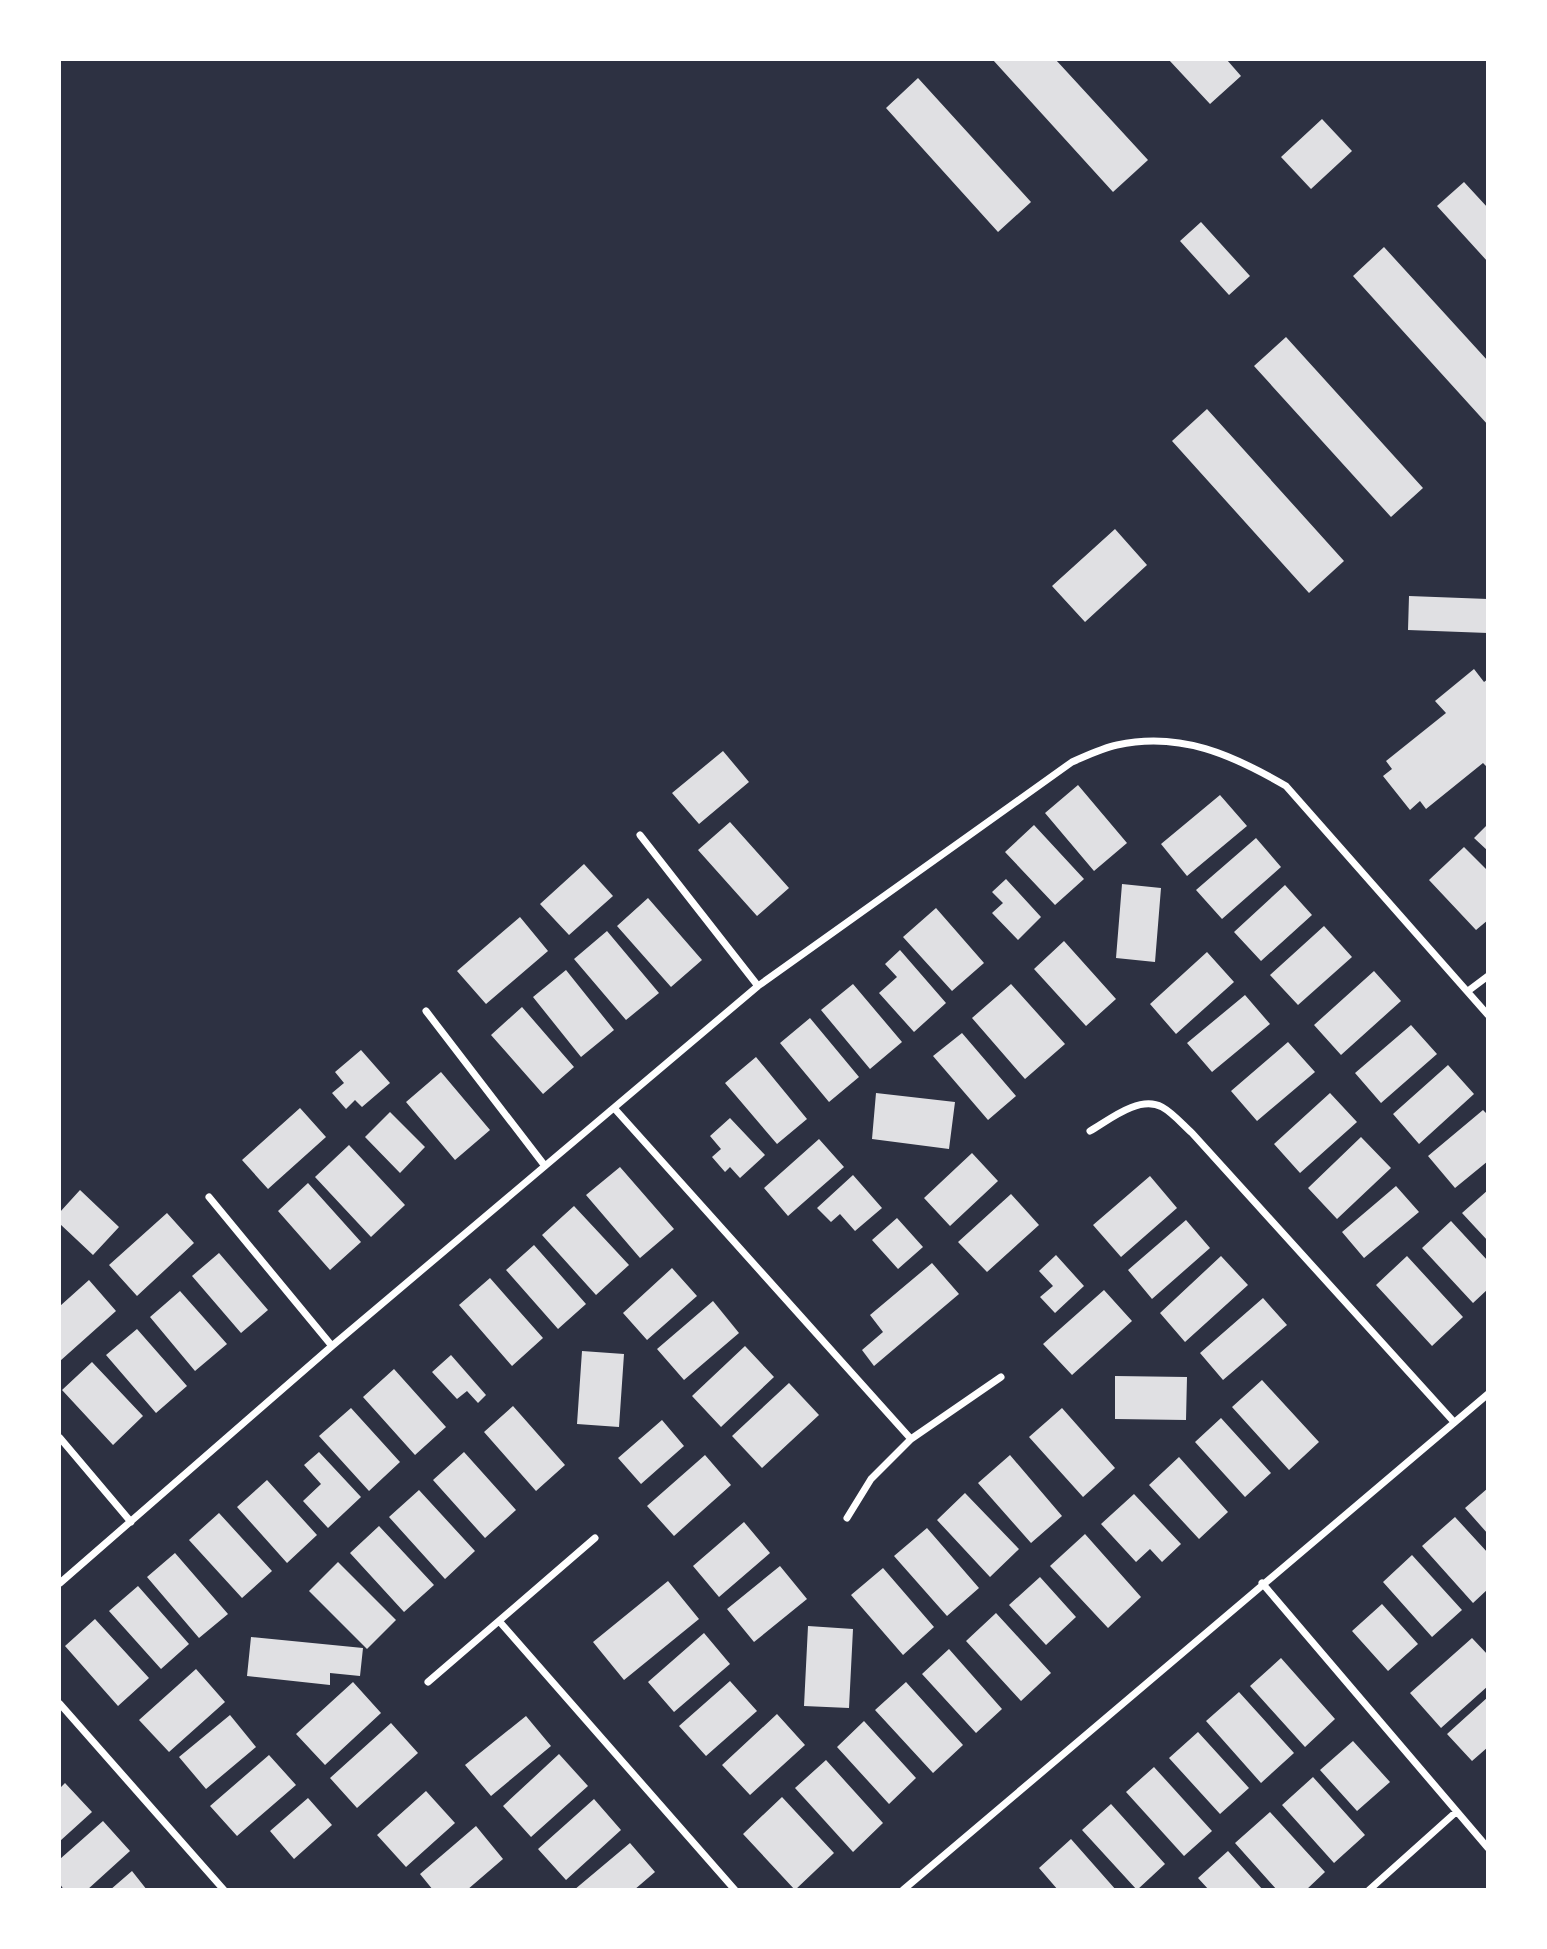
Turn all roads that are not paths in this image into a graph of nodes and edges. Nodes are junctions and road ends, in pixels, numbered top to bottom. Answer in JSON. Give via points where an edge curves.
{"nodes":[{"id":1,"x":640,"y":835,"type":"dead end"},
{"id":2,"x":1488,"y":976,"type":"edge"},
{"id":3,"x":758,"y":986,"type":"junction"},
{"id":4,"x":1468,"y":991,"type":"junction"},
{"id":5,"x":426,"y":1011,"type":"dead end"},
{"id":6,"x":1488,"y":1014,"type":"edge"},
{"id":7,"x":614,"y":1108,"type":"junction"},
{"id":8,"x":1090,"y":1131,"type":"dead end"},
{"id":9,"x":545,"y":1166,"type":"junction"},
{"id":10,"x":209,"y":1197,"type":"dead end"},
{"id":11,"x":332,"y":1346,"type":"junction"},
{"id":12,"x":1001,"y":1377,"type":"dead end"},
{"id":13,"x":1488,"y":1394,"type":"edge"},
{"id":14,"x":1454,"y":1422,"type":"junction"},
{"id":15,"x":60,"y":1438,"type":"edge"},
{"id":16,"x":911,"y":1439,"type":"junction"},
{"id":17,"x":847,"y":1518,"type":"dead end"},
{"id":18,"x":131,"y":1522,"type":"junction"},
{"id":19,"x":595,"y":1538,"type":"dead end"},
{"id":20,"x":60,"y":1583,"type":"edge"},
{"id":21,"x":1262,"y":1583,"type":"junction"},
{"id":22,"x":499,"y":1621,"type":"junction"},
{"id":23,"x":428,"y":1682,"type":"dead end"},
{"id":24,"x":60,"y":1704,"type":"edge"},
{"id":25,"x":1456,"y":1812,"type":"junction"},
{"id":26,"x":1488,"y":1848,"type":"edge"},
{"id":27,"x":224,"y":1889,"type":"edge"},
{"id":28,"x":735,"y":1889,"type":"edge"},
{"id":29,"x":904,"y":1889,"type":"edge"},
{"id":30,"x":1369,"y":1889,"type":"edge"}],
"edges":[{"from":1,"to":3,"type":"street"},
{"from":2,"to":4,"type":"street"},
{"from":3,"to":4,"type":"street","via":[[1072,762],[1115,745],[1142,741],[1210,749],[1286,786]]},
{"from":3,"to":7,"type":"street"},
{"from":4,"to":6,"type":"street"},
{"from":5,"to":9,"type":"street"},
{"from":7,"to":9,"type":"street"},
{"from":7,"to":16,"type":"street"},
{"from":8,"to":14,"type":"street","via":[[1133,1107],[1148,1103],[1162,1107]]},
{"from":9,"to":11,"type":"street"},
{"from":10,"to":11,"type":"street"},
{"from":11,"to":18,"type":"street"},
{"from":12,"to":16,"type":"street"},
{"from":13,"to":14,"type":"street"},
{"from":14,"to":21,"type":"street"},
{"from":15,"to":18,"type":"street"},
{"from":16,"to":17,"type":"street","via":[[871,1479]]},
{"from":18,"to":20,"type":"street"},
{"from":19,"to":22,"type":"street"},
{"from":21,"to":25,"type":"street"},
{"from":21,"to":29,"type":"street"},
{"from":22,"to":23,"type":"street"},
{"from":22,"to":28,"type":"street"},
{"from":24,"to":27,"type":"street"},
{"from":25,"to":26,"type":"street"},
{"from":25,"to":30,"type":"street"}]}
